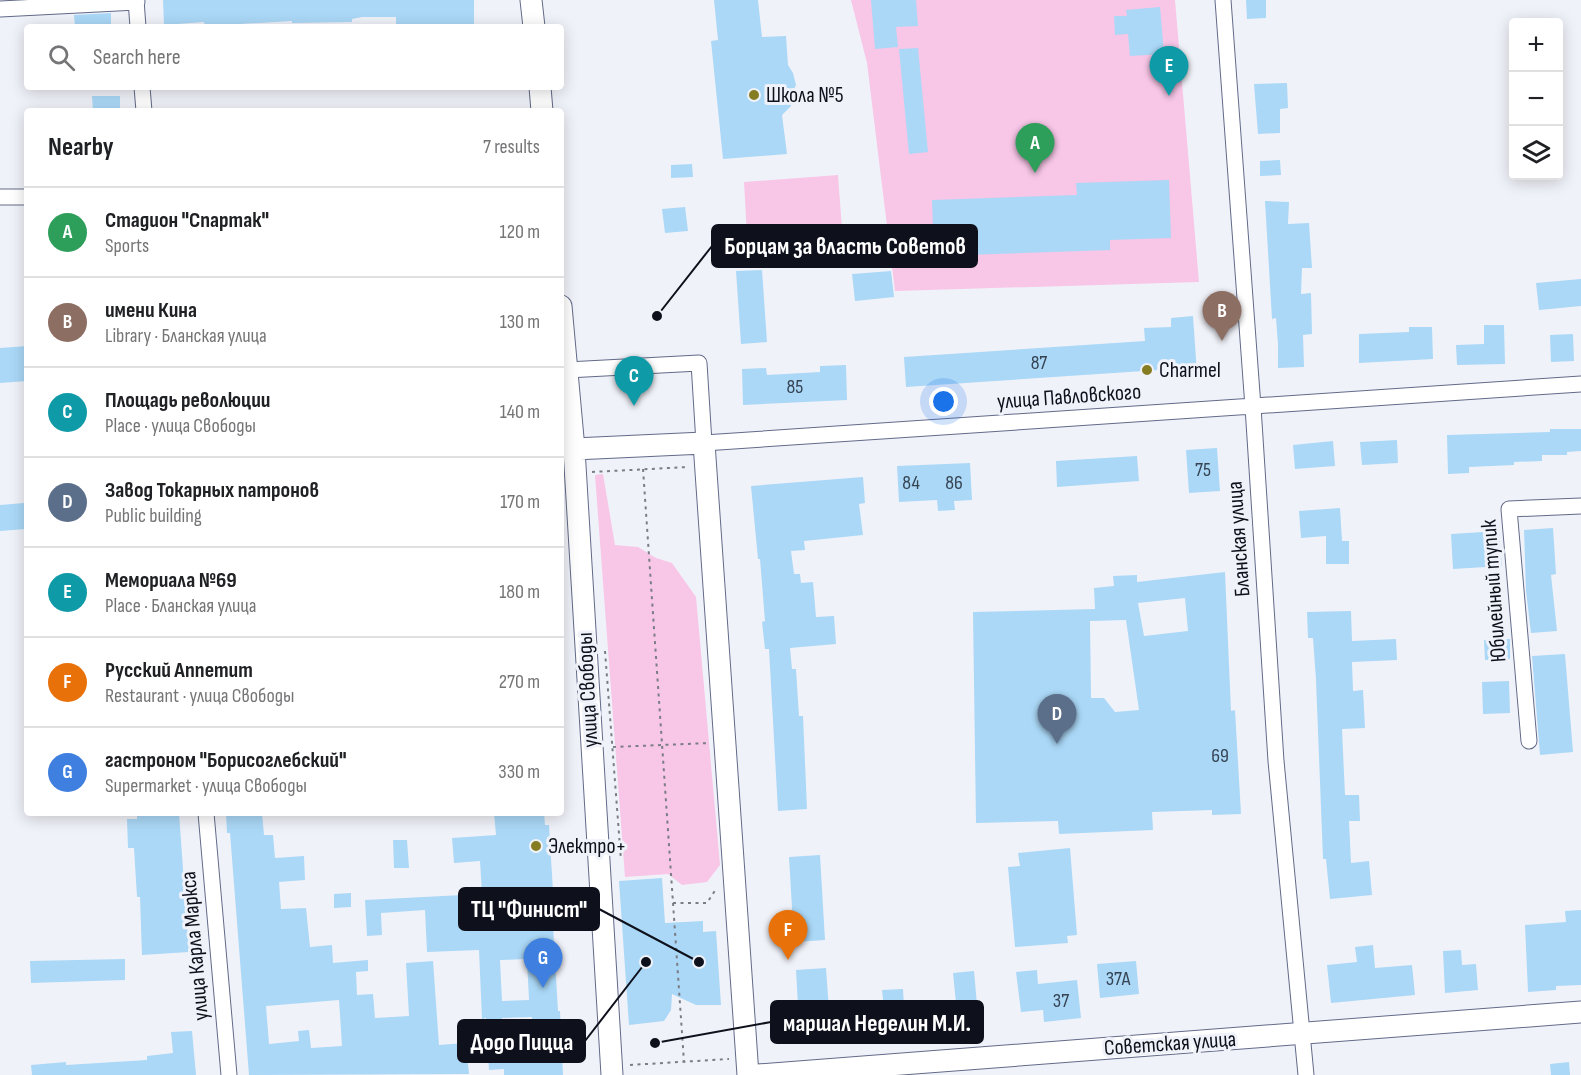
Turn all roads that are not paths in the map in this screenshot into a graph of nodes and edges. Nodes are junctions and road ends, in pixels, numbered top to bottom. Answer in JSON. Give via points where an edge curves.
{"nodes":[{"id":1,"x":531,"y":0,"type":"edge"},
{"id":2,"x":1223,"y":0,"type":"edge"},
{"id":3,"x":136,"y":1,"type":"edge"},
{"id":4,"x":0,"y":9,"type":"edge"},
{"id":5,"x":138,"y":24,"type":"edge"},
{"id":6,"x":534,"y":24,"type":"edge"},
{"id":7,"x":142,"y":90,"type":"edge"},
{"id":8,"x":540,"y":90,"type":"edge"},
{"id":9,"x":144,"y":108,"type":"edge"},
{"id":10,"x":542,"y":108,"type":"edge"},
{"id":11,"x":0,"y":197,"type":"edge"},
{"id":12,"x":24,"y":197,"type":"edge"},
{"id":13,"x":564,"y":338,"type":"edge"},
{"id":14,"x":567,"y":370,"type":"junction"},
{"id":15,"x":1581,"y":384,"type":"edge"},
{"id":16,"x":1253,"y":407,"type":"junction"},
{"id":17,"x":704,"y":443,"type":"junction"},
{"id":18,"x":574,"y":449,"type":"junction"},
{"id":19,"x":1581,"y":506,"type":"edge"},
{"id":20,"x":1529,"y":741,"type":"dead end"},
{"id":21,"x":206,"y":816,"type":"edge"},
{"id":22,"x":1581,"y":1012,"type":"edge"},
{"id":23,"x":1302,"y":1034,"type":"junction"},
{"id":24,"x":751,"y":1069,"type":"edge"},
{"id":25,"x":612,"y":1070,"type":"edge"},
{"id":26,"x":229,"y":1075,"type":"edge"},
{"id":27,"x":1306,"y":1075,"type":"edge"}],
"edges":[{"from":1,"to":6,"type":"main road"},
{"from":2,"to":16,"type":"street","name":"Бланская улица"},
{"from":3,"to":4,"type":"street"},
{"from":3,"to":5,"type":"street"},
{"from":7,"to":9,"type":"street"},
{"from":8,"to":10,"type":"main road"},
{"from":11,"to":12,"type":"street"},
{"from":13,"to":14,"type":"main road","name":"улица Свободы"},
{"from":14,"to":17,"type":"street","via":[[699,363]]},
{"from":14,"to":18,"type":"main road","name":"улица Свободы"},
{"from":15,"to":16,"type":"street","name":"улица Павловского"},
{"from":16,"to":17,"type":"street","name":"улица Павловского"},
{"from":16,"to":23,"type":"street","name":"Бланская улица","via":[[1276,761]]},
{"from":17,"to":18,"type":"main road"},
{"from":17,"to":24,"type":"main road"},
{"from":18,"to":25,"type":"main road","name":"улица Свободы"},
{"from":19,"to":20,"type":"street","name":"Юбилейный тупик","via":[[1509,509]]},
{"from":21,"to":26,"type":"street","name":"улица Карла Маркса"},
{"from":22,"to":23,"type":"main road","name":"Советская улица"},
{"from":23,"to":24,"type":"main road","name":"Советская улица"},
{"from":23,"to":27,"type":"street","name":"Бланская улица"}]}
